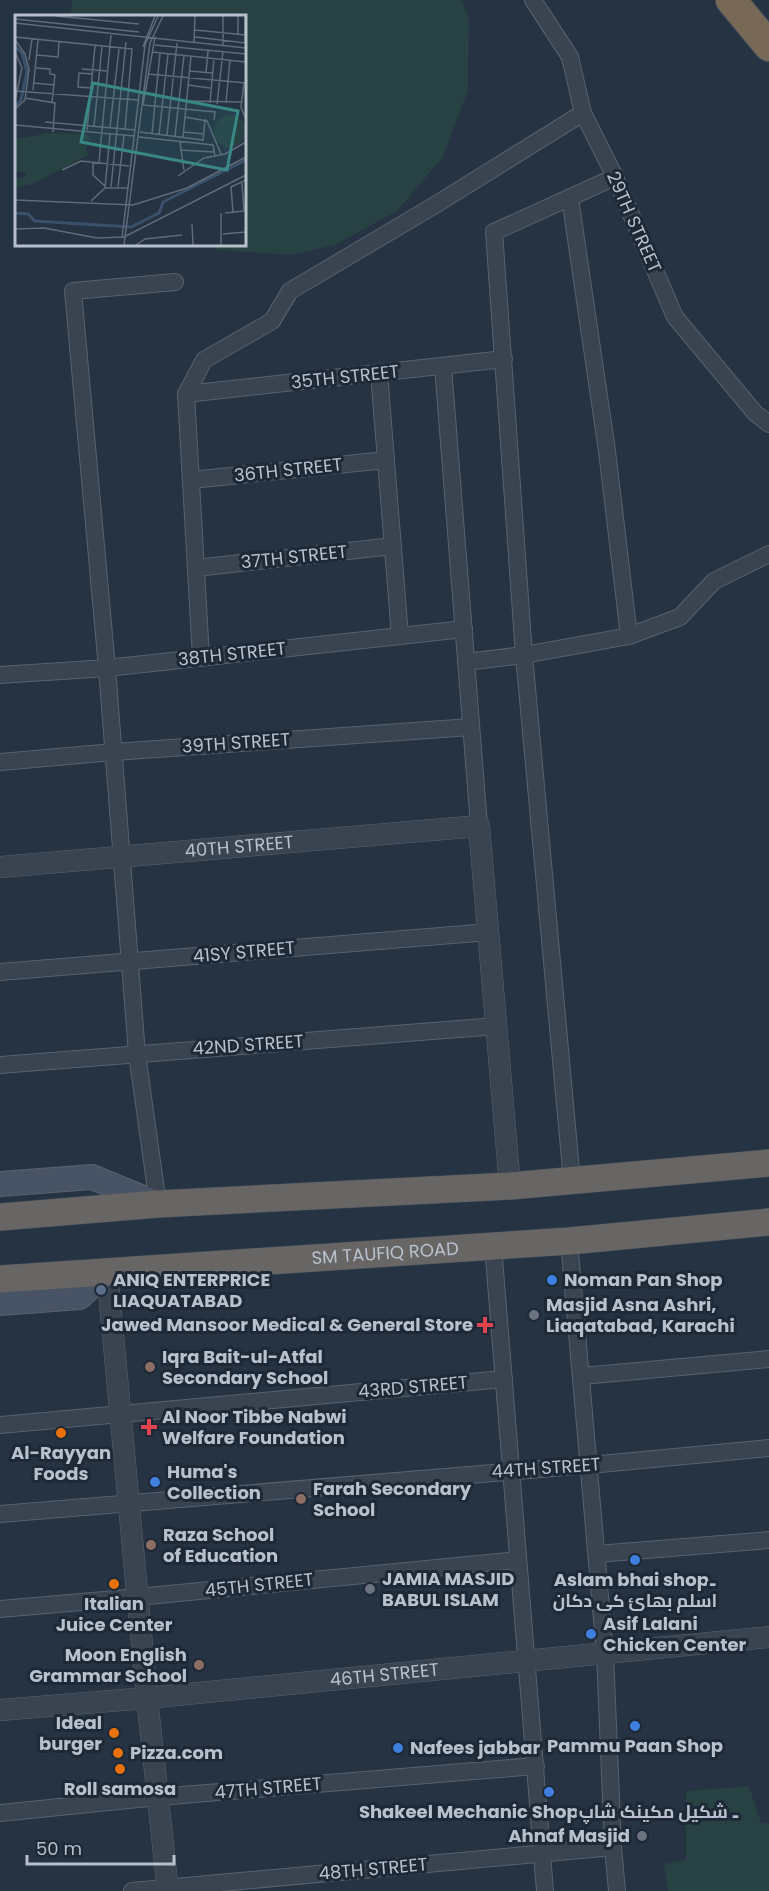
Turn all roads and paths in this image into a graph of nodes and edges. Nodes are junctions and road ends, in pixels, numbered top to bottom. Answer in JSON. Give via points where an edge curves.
{"nodes":[{"id":1,"x":532,"y":0,"type":"edge"},
{"id":2,"x":731,"y":0,"type":"edge"},
{"id":3,"x":769,"y":46,"type":"edge"},
{"id":4,"x":583,"y":112,"type":"junction"},
{"id":5,"x":615,"y":177,"type":"junction"},
{"id":6,"x":570,"y":198,"type":"junction"},
{"id":7,"x":175,"y":282,"type":"dead end"},
{"id":8,"x":504,"y":359,"type":"junction"},
{"id":9,"x":443,"y":366,"type":"junction"},
{"id":10,"x":379,"y":373,"type":"junction"},
{"id":11,"x":186,"y":394,"type":"junction"},
{"id":12,"x":769,"y":424,"type":"edge"},
{"id":13,"x":386,"y":460,"type":"junction"},
{"id":14,"x":190,"y":480,"type":"junction"},
{"id":15,"x":393,"y":546,"type":"junction"},
{"id":16,"x":769,"y":554,"type":"edge"},
{"id":17,"x":196,"y":568,"type":"junction"},
{"id":18,"x":464,"y":629,"type":"junction"},
{"id":19,"x":400,"y":636,"type":"junction"},
{"id":20,"x":629,"y":636,"type":"junction"},
{"id":21,"x":524,"y":655,"type":"junction"},
{"id":22,"x":201,"y":658,"type":"junction"},
{"id":23,"x":466,"y":662,"type":"junction"},
{"id":24,"x":107,"y":668,"type":"junction"},
{"id":25,"x":0,"y":675,"type":"edge"},
{"id":26,"x":471,"y":727,"type":"junction"},
{"id":27,"x":114,"y":752,"type":"junction"},
{"id":28,"x":0,"y":762,"type":"edge"},
{"id":29,"x":479,"y":826,"type":"junction"},
{"id":30,"x":123,"y":857,"type":"junction"},
{"id":31,"x":0,"y":867,"type":"edge"},
{"id":32,"x":489,"y":933,"type":"junction"},
{"id":33,"x":131,"y":961,"type":"junction"},
{"id":34,"x":0,"y":972,"type":"edge"},
{"id":35,"x":497,"y":1026,"type":"junction"},
{"id":36,"x":137,"y":1054,"type":"junction"},
{"id":37,"x":0,"y":1065,"type":"edge"},
{"id":38,"x":769,"y":1163,"type":"edge"},
{"id":39,"x":572,"y":1181,"type":"junction"},
{"id":40,"x":0,"y":1184,"type":"edge"},
{"id":41,"x":510,"y":1186,"type":"junction"},
{"id":42,"x":158,"y":1204,"type":"junction"},
{"id":43,"x":0,"y":1217,"type":"edge"},
{"id":44,"x":769,"y":1222,"type":"edge"},
{"id":45,"x":569,"y":1240,"type":"junction"},
{"id":46,"x":493,"y":1246,"type":"junction"},
{"id":47,"x":107,"y":1271,"type":"junction"},
{"id":48,"x":0,"y":1279,"type":"edge"},
{"id":49,"x":0,"y":1304,"type":"edge"},
{"id":50,"x":769,"y":1359,"type":"edge"},
{"id":51,"x":582,"y":1376,"type":"junction"},
{"id":52,"x":504,"y":1379,"type":"junction"},
{"id":53,"x":120,"y":1414,"type":"junction"},
{"id":54,"x":0,"y":1425,"type":"edge"},
{"id":55,"x":769,"y":1448,"type":"edge"},
{"id":56,"x":590,"y":1465,"type":"junction"},
{"id":57,"x":511,"y":1471,"type":"junction"},
{"id":58,"x":129,"y":1503,"type":"junction"},
{"id":59,"x":0,"y":1514,"type":"edge"},
{"id":60,"x":769,"y":1540,"type":"edge"},
{"id":61,"x":597,"y":1554,"type":"junction"},
{"id":62,"x":518,"y":1560,"type":"junction"},
{"id":63,"x":138,"y":1597,"type":"junction"},
{"id":64,"x":0,"y":1609,"type":"edge"},
{"id":65,"x":769,"y":1638,"type":"edge"},
{"id":66,"x":605,"y":1654,"type":"junction"},
{"id":67,"x":525,"y":1662,"type":"junction"},
{"id":68,"x":147,"y":1698,"type":"junction"},
{"id":69,"x":0,"y":1710,"type":"edge"},
{"id":70,"x":536,"y":1766,"type":"junction"},
{"id":71,"x":158,"y":1797,"type":"junction"},
{"id":72,"x":0,"y":1813,"type":"edge"},
{"id":73,"x":613,"y":1847,"type":"junction"},
{"id":74,"x":541,"y":1853,"type":"junction"},
{"id":75,"x":168,"y":1889,"type":"edge"},
{"id":76,"x":132,"y":1891,"type":"edge"},
{"id":77,"x":545,"y":1891,"type":"edge"},
{"id":78,"x":617,"y":1891,"type":"edge"}],
"edges":[{"from":1,"to":4,"type":"street","name":"29TH STREET","via":[[570,57]]},
{"from":2,"to":3,"type":"highway"},
{"from":4,"to":5,"type":"street","name":"29TH STREET"},
{"from":4,"to":11,"type":"street","via":[[290,291],[272,321],[204,360]]},
{"from":5,"to":6,"type":"street"},
{"from":5,"to":12,"type":"street","name":"29TH STREET","via":[[675,317],[755,413]]},
{"from":6,"to":8,"type":"street","via":[[494,232]]},
{"from":6,"to":20,"type":"street","via":[[608,451]]},
{"from":7,"to":24,"type":"street","via":[[73,291]]},
{"from":8,"to":9,"type":"street","name":"35TH STREET"},
{"from":8,"to":21,"type":"street"},
{"from":9,"to":10,"type":"street","name":"35TH STREET"},
{"from":9,"to":18,"type":"street"},
{"from":10,"to":11,"type":"street","name":"35TH STREET"},
{"from":10,"to":13,"type":"street"},
{"from":11,"to":14,"type":"street"},
{"from":13,"to":14,"type":"street","name":"36TH STREET"},
{"from":13,"to":15,"type":"street"},
{"from":14,"to":17,"type":"street"},
{"from":15,"to":17,"type":"street","name":"37TH STREET"},
{"from":15,"to":19,"type":"street"},
{"from":16,"to":20,"type":"street","via":[[714,581],[680,616]]},
{"from":17,"to":22,"type":"street"},
{"from":18,"to":19,"type":"street","name":"38TH STREET"},
{"from":18,"to":23,"type":"street"},
{"from":19,"to":22,"type":"street","name":"38TH STREET"},
{"from":20,"to":21,"type":"street"},
{"from":21,"to":23,"type":"street"},
{"from":21,"to":39,"type":"street"},
{"from":22,"to":24,"type":"street","name":"38TH STREET"},
{"from":23,"to":26,"type":"street"},
{"from":24,"to":25,"type":"street","name":"38TH STREET"},
{"from":24,"to":27,"type":"street"},
{"from":26,"to":27,"type":"street","name":"39TH STREET"},
{"from":26,"to":29,"type":"street"},
{"from":27,"to":28,"type":"street","name":"39TH STREET"},
{"from":27,"to":30,"type":"street"},
{"from":29,"to":30,"type":"street","name":"40TH STREET"},
{"from":29,"to":32,"type":"street"},
{"from":30,"to":31,"type":"street","name":"40TH STREET"},
{"from":30,"to":33,"type":"street"},
{"from":32,"to":33,"type":"street","name":"41SY STREET"},
{"from":32,"to":35,"type":"street"},
{"from":33,"to":34,"type":"street","name":"41SY STREET"},
{"from":33,"to":36,"type":"street"},
{"from":35,"to":36,"type":"street","name":"42ND STREET"},
{"from":35,"to":41,"type":"street"},
{"from":36,"to":37,"type":"street","name":"42ND STREET"},
{"from":36,"to":42,"type":"street"},
{"from":38,"to":39,"type":"highway"},
{"from":39,"to":41,"type":"highway"},
{"from":40,"to":42,"type":"main road","via":[[92,1178]]},
{"from":41,"to":42,"type":"highway"},
{"from":42,"to":43,"type":"highway"},
{"from":44,"to":45,"type":"highway","name":"SM TAUFIQ ROAD"},
{"from":45,"to":46,"type":"highway","name":"SM TAUFIQ ROAD"},
{"from":45,"to":51,"type":"street"},
{"from":46,"to":47,"type":"highway","name":"SM TAUFIQ ROAD"},
{"from":46,"to":52,"type":"street"},
{"from":47,"to":48,"type":"highway","name":"SM TAUFIQ ROAD"},
{"from":47,"to":49,"type":"main road","via":[[80,1297]]},
{"from":47,"to":53,"type":"street"},
{"from":50,"to":51,"type":"street"},
{"from":51,"to":56,"type":"street"},
{"from":52,"to":53,"type":"street","name":"43RD STREET"},
{"from":52,"to":57,"type":"street"},
{"from":53,"to":54,"type":"street","name":"43RD STREET"},
{"from":53,"to":58,"type":"street"},
{"from":55,"to":56,"type":"street","name":"44TH STREET"},
{"from":56,"to":57,"type":"street","name":"44TH STREET"},
{"from":56,"to":61,"type":"street"},
{"from":57,"to":58,"type":"street","name":"44TH STREET"},
{"from":57,"to":62,"type":"street"},
{"from":58,"to":59,"type":"street","name":"44TH STREET"},
{"from":58,"to":63,"type":"street"},
{"from":60,"to":61,"type":"street"},
{"from":61,"to":66,"type":"street"},
{"from":62,"to":63,"type":"street","name":"45TH STREET"},
{"from":62,"to":67,"type":"street"},
{"from":63,"to":64,"type":"street","name":"45TH STREET"},
{"from":63,"to":68,"type":"street"},
{"from":65,"to":66,"type":"street","name":"46TH STREET"},
{"from":66,"to":67,"type":"street","name":"46TH STREET"},
{"from":66,"to":73,"type":"street"},
{"from":67,"to":68,"type":"street","name":"46TH STREET"},
{"from":67,"to":70,"type":"street"},
{"from":68,"to":69,"type":"street","name":"46TH STREET"},
{"from":68,"to":71,"type":"street"},
{"from":70,"to":71,"type":"street","name":"47TH STREET"},
{"from":70,"to":74,"type":"street"},
{"from":71,"to":72,"type":"street","name":"47TH STREET"},
{"from":71,"to":75,"type":"street"},
{"from":73,"to":74,"type":"street","name":"48TH STREET"},
{"from":73,"to":78,"type":"street"},
{"from":74,"to":75,"type":"street","name":"48TH STREET"},
{"from":74,"to":77,"type":"street"},
{"from":75,"to":76,"type":"street","name":"48TH STREET"}]}
